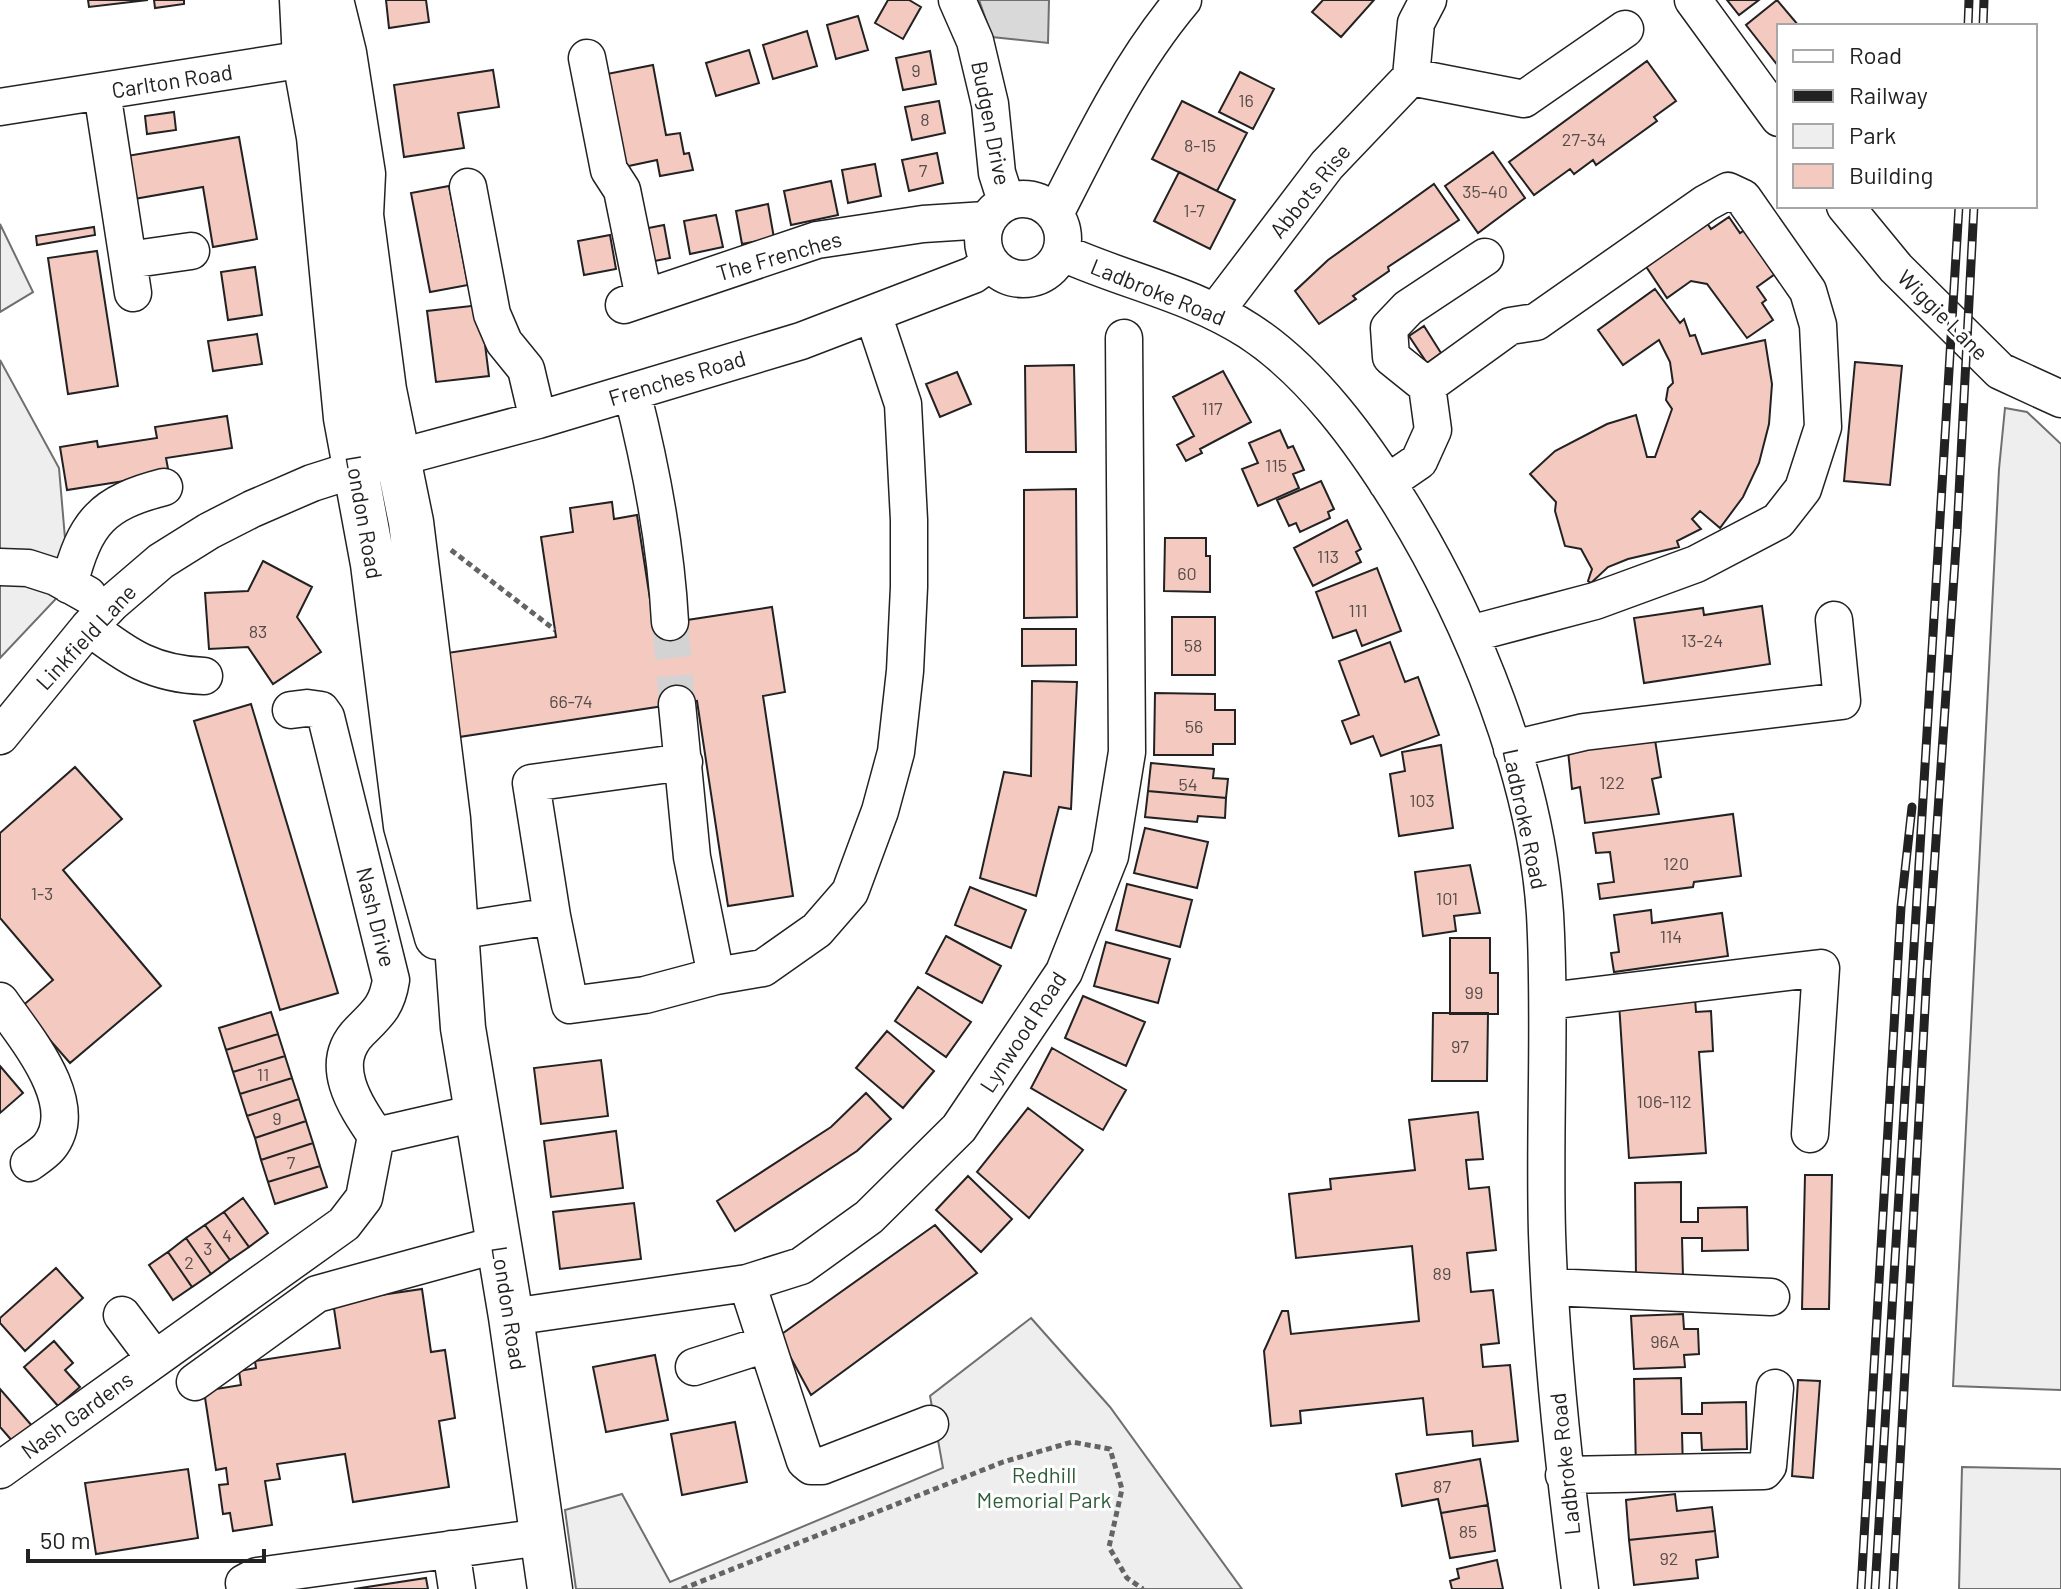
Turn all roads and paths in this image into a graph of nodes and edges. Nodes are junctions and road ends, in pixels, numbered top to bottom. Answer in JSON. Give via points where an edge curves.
{"nodes":[{"id":1,"x":302,"y":0,"type":"edge"},
{"id":2,"x":331,"y":0,"type":"edge"},
{"id":3,"x":957,"y":0,"type":"edge"},
{"id":4,"x":1183,"y":0,"type":"edge"},
{"id":5,"x":1428,"y":0,"type":"edge"},
{"id":6,"x":1693,"y":0,"type":"edge"},
{"id":7,"x":1625,"y":29,"type":"dead end"},
{"id":8,"x":325,"y":56,"type":"junction"},
{"id":9,"x":587,"y":58,"type":"dead end"},
{"id":10,"x":1411,"y":77,"type":"junction"},
{"id":11,"x":102,"y":92,"type":"junction"},
{"id":12,"x":0,"y":107,"type":"edge"},
{"id":13,"x":1777,"y":115,"type":"edge"},
{"id":14,"x":468,"y":187,"type":"dead end"},
{"id":15,"x":1847,"y":208,"type":"edge"},
{"id":16,"x":996,"y":211,"type":"junction"},
{"id":17,"x":1056,"y":212,"type":"junction"},
{"id":18,"x":191,"y":251,"type":"dead end"},
{"id":19,"x":1063,"y":253,"type":"junction"},
{"id":20,"x":1485,"y":257,"type":"dead end"},
{"id":21,"x":990,"y":263,"type":"junction"},
{"id":22,"x":1216,"y":311,"type":"junction"},
{"id":23,"x":873,"y":314,"type":"junction"},
{"id":24,"x":1124,"y":338,"type":"dead end"},
{"id":25,"x":1427,"y":386,"type":"junction"},
{"id":26,"x":632,"y":392,"type":"junction"},
{"id":27,"x":2061,"y":399,"type":"edge"},
{"id":28,"x":538,"y":420,"type":"junction"},
{"id":29,"x":399,"y":458,"type":"junction"},
{"id":30,"x":356,"y":469,"type":"junction"},
{"id":31,"x":1387,"y":483,"type":"junction"},
{"id":32,"x":164,"y":487,"type":"dead end"},
{"id":33,"x":441,"y":543,"type":"dead end"},
{"id":34,"x":0,"y":567,"type":"edge"},
{"id":35,"x":69,"y":585,"type":"junction"},
{"id":36,"x":100,"y":615,"type":"junction"},
{"id":37,"x":1834,"y":620,"type":"dead end"},
{"id":38,"x":670,"y":622,"type":"tunnel mouth"},
{"id":39,"x":555,"y":630,"type":"dead end"},
{"id":40,"x":1470,"y":634,"type":"junction"},
{"id":41,"x":204,"y":676,"type":"dead end"},
{"id":42,"x":677,"y":704,"type":"tunnel mouth"},
{"id":43,"x":291,"y":710,"type":"dead end"},
{"id":44,"x":0,"y":736,"type":"edge"},
{"id":45,"x":1512,"y":749,"type":"junction"},
{"id":46,"x":684,"y":762,"type":"junction"},
{"id":47,"x":552,"y":916,"type":"junction"},
{"id":48,"x":456,"y":931,"type":"junction"},
{"id":49,"x":716,"y":976,"type":"junction"},
{"id":50,"x":0,"y":1001,"type":"edge"},
{"id":51,"x":1548,"y":1001,"type":"junction"},
{"id":52,"x":463,"y":1028,"type":"junction"},
{"id":53,"x":476,"y":1113,"type":"junction"},
{"id":54,"x":1810,"y":1134,"type":"dead end"},
{"id":55,"x":376,"y":1136,"type":"junction"},
{"id":56,"x":29,"y":1163,"type":"dead end"},
{"id":57,"x":499,"y":1244,"type":"junction"},
{"id":58,"x":747,"y":1283,"type":"junction"},
{"id":59,"x":1550,"y":1287,"type":"junction"},
{"id":60,"x":1771,"y":1297,"type":"dead end"},
{"id":61,"x":122,"y":1315,"type":"dead end"},
{"id":62,"x":511,"y":1317,"type":"junction"},
{"id":63,"x":766,"y":1344,"type":"junction"},
{"id":64,"x":155,"y":1359,"type":"junction"},
{"id":65,"x":694,"y":1367,"type":"dead end"},
{"id":66,"x":195,"y":1382,"type":"dead end"},
{"id":67,"x":1775,"y":1388,"type":"dead end"},
{"id":68,"x":930,"y":1424,"type":"dead end"},
{"id":69,"x":0,"y":1470,"type":"edge"},
{"id":70,"x":1564,"y":1475,"type":"junction"},
{"id":71,"x":542,"y":1537,"type":"junction"},
{"id":72,"x":451,"y":1549,"type":"junction"},
{"id":73,"x":245,"y":1589,"type":"edge"},
{"id":74,"x":457,"y":1589,"type":"edge"},
{"id":75,"x":550,"y":1589,"type":"edge"},
{"id":76,"x":682,"y":1589,"type":"edge"},
{"id":77,"x":1143,"y":1589,"type":"edge"},
{"id":78,"x":1580,"y":1589,"type":"edge"}],
"edges":[{"from":1,"to":8,"type":"main road","name":"London Road"},
{"from":2,"to":8,"type":"main road","name":"London Road"},
{"from":3,"to":16,"type":"street","name":"Budgen Drive","via":[[975,41],[990,104]]},
{"from":4,"to":17,"type":"street","via":[[1155,33]]},
{"from":5,"to":10,"type":"street","via":[[1416,23]]},
{"from":6,"to":13,"type":"street"},
{"from":7,"to":10,"type":"street","via":[[1524,99]]},
{"from":8,"to":11,"type":"street","name":"Carlton Road"},
{"from":8,"to":29,"type":"main road","name":"London Road","via":[[363,174],[361,215],[384,390]]},
{"from":8,"to":30,"type":"main road","name":"London Road","via":[[319,137],[346,418]]},
{"from":9,"to":16,"type":"street","name":"The Frenches","via":[[609,170],[622,190],[634,301],[817,240]]},
{"from":10,"to":22,"type":"street","name":"Abbots Rise","via":[[1327,165]]},
{"from":11,"to":12,"type":"street","name":"Carlton Road"},
{"from":11,"to":18,"type":"street","via":[[131,276]]},
{"from":14,"to":28,"type":"street","via":[[492,314],[504,342],[526,369]]},
{"from":15,"to":27,"type":"street","name":"Wiggie Lane","via":[[1896,268],[2000,371]]},
{"from":16,"to":17,"type":"street","via":[[1031,200]]},
{"from":16,"to":21,"type":"street","via":[[982,234]]},
{"from":17,"to":19,"type":"street","via":[[1063,225]]},
{"from":19,"to":21,"type":"street","via":[[1037,277],[1004,275]]},
{"from":19,"to":22,"type":"street","name":"Ladbroke Road"},
{"from":20,"to":25,"type":"street","via":[[1408,308],[1389,328],[1391,357]]},
{"from":21,"to":23,"type":"street","name":"Frenches Road","via":[[973,275]]},
{"from":22,"to":31,"type":"street","name":"Ladbroke Road","via":[[1282,356],[1356,437]]},
{"from":23,"to":26,"type":"street","name":"Frenches Road"},
{"from":23,"to":49,"type":"street","via":[[903,404],[909,520],[905,671],[896,752],[850,892],[817,930],[763,968]]},
{"from":24,"to":58,"type":"street","name":"Lynwood Road","via":[[1127,752],[1110,856],[1064,972],[959,1128],[869,1217],[801,1266]]},
{"from":25,"to":31,"type":"street","via":[[1433,430],[1419,461]]},
{"from":25,"to":40,"type":"street","via":[[1510,326],[1536,322],[1728,191],[1743,198],[1808,291],[1818,325],[1823,427],[1803,489],[1778,521],[1696,564],[1595,601]]},
{"from":26,"to":28,"type":"street","name":"Frenches Road"},
{"from":26,"to":38,"type":"street","via":[[650,461]]},
{"from":28,"to":29,"type":"street","name":"Frenches Road"},
{"from":29,"to":30,"type":"street","name":"Frenches Road"},
{"from":29,"to":48,"type":"main road","name":"London Road","via":[[448,819]]},
{"from":30,"to":36,"type":"street","name":"Linkfield Lane","via":[[312,483],[209,531],[161,561]]},
{"from":30,"to":52,"type":"main road","name":"London Road","via":[[406,826]]},
{"from":31,"to":40,"type":"street","name":"Ladbroke Road"},
{"from":32,"to":35,"type":"street","via":[[129,496],[100,516],[84,538]]},
{"from":33,"to":39,"type":"path"},
{"from":34,"to":35,"type":"street","via":[[28,568]]},
{"from":35,"to":36,"type":"street"},
{"from":36,"to":41,"type":"street","via":[[139,663]]},
{"from":36,"to":44,"type":"street","name":"Linkfield Lane"},
{"from":37,"to":45,"type":"street","via":[[1842,701],[1584,732]]},
{"from":40,"to":45,"type":"street","name":"Ladbroke Road"},
{"from":42,"to":46,"type":"street"},
{"from":43,"to":55,"type":"street","name":"Nash Drive","via":[[321,710],[326,717],[391,980],[388,999],[344,1055],[346,1081]]},
{"from":45,"to":51,"type":"street","name":"Ladbroke Road","via":[[1538,865]]},
{"from":46,"to":47,"type":"street","via":[[531,783]]},
{"from":46,"to":49,"type":"street","via":[[692,857]]},
{"from":47,"to":48,"type":"street"},
{"from":47,"to":49,"type":"street","via":[[570,1005],[645,995]]},
{"from":48,"to":52,"type":"main road","name":"London Road"},
{"from":50,"to":56,"type":"street","via":[[58,1095],[58,1130],[49,1147]]},
{"from":51,"to":54,"type":"street","via":[[1821,968]]},
{"from":51,"to":59,"type":"street","name":"Ladbroke Road"},
{"from":52,"to":53,"type":"main road","name":"London Road"},
{"from":53,"to":55,"type":"street"},
{"from":53,"to":57,"type":"main road","name":"London Road"},
{"from":55,"to":64,"type":"street","name":"Nash Gardens","via":[[368,1185],[344,1224]]},
{"from":57,"to":62,"type":"main road","name":"London Road"},
{"from":57,"to":66,"type":"street","via":[[317,1294]]},
{"from":58,"to":62,"type":"street","name":"Lynwood Road"},
{"from":58,"to":63,"type":"street"},
{"from":59,"to":60,"type":"street"},
{"from":59,"to":70,"type":"street","name":"Ladbroke Road"},
{"from":61,"to":64,"type":"street","name":"Nash Gardens"},
{"from":62,"to":71,"type":"main road","name":"London Road"},
{"from":63,"to":65,"type":"street"},
{"from":63,"to":68,"type":"street","via":[[811,1466]]},
{"from":64,"to":69,"type":"street","name":"Nash Gardens"},
{"from":67,"to":70,"type":"street","via":[[1764,1471]]},
{"from":70,"to":78,"type":"street","name":"Ladbroke Road"},
{"from":71,"to":72,"type":"street"},
{"from":71,"to":75,"type":"main road","name":"London Road"},
{"from":72,"to":73,"type":"street","via":[[257,1576],[244,1583]]},
{"from":72,"to":74,"type":"street"},
{"from":76,"to":77,"type":"path","via":[[1003,1462],[1072,1442],[1110,1449],[1122,1489],[1109,1547],[1127,1578]]}]}
